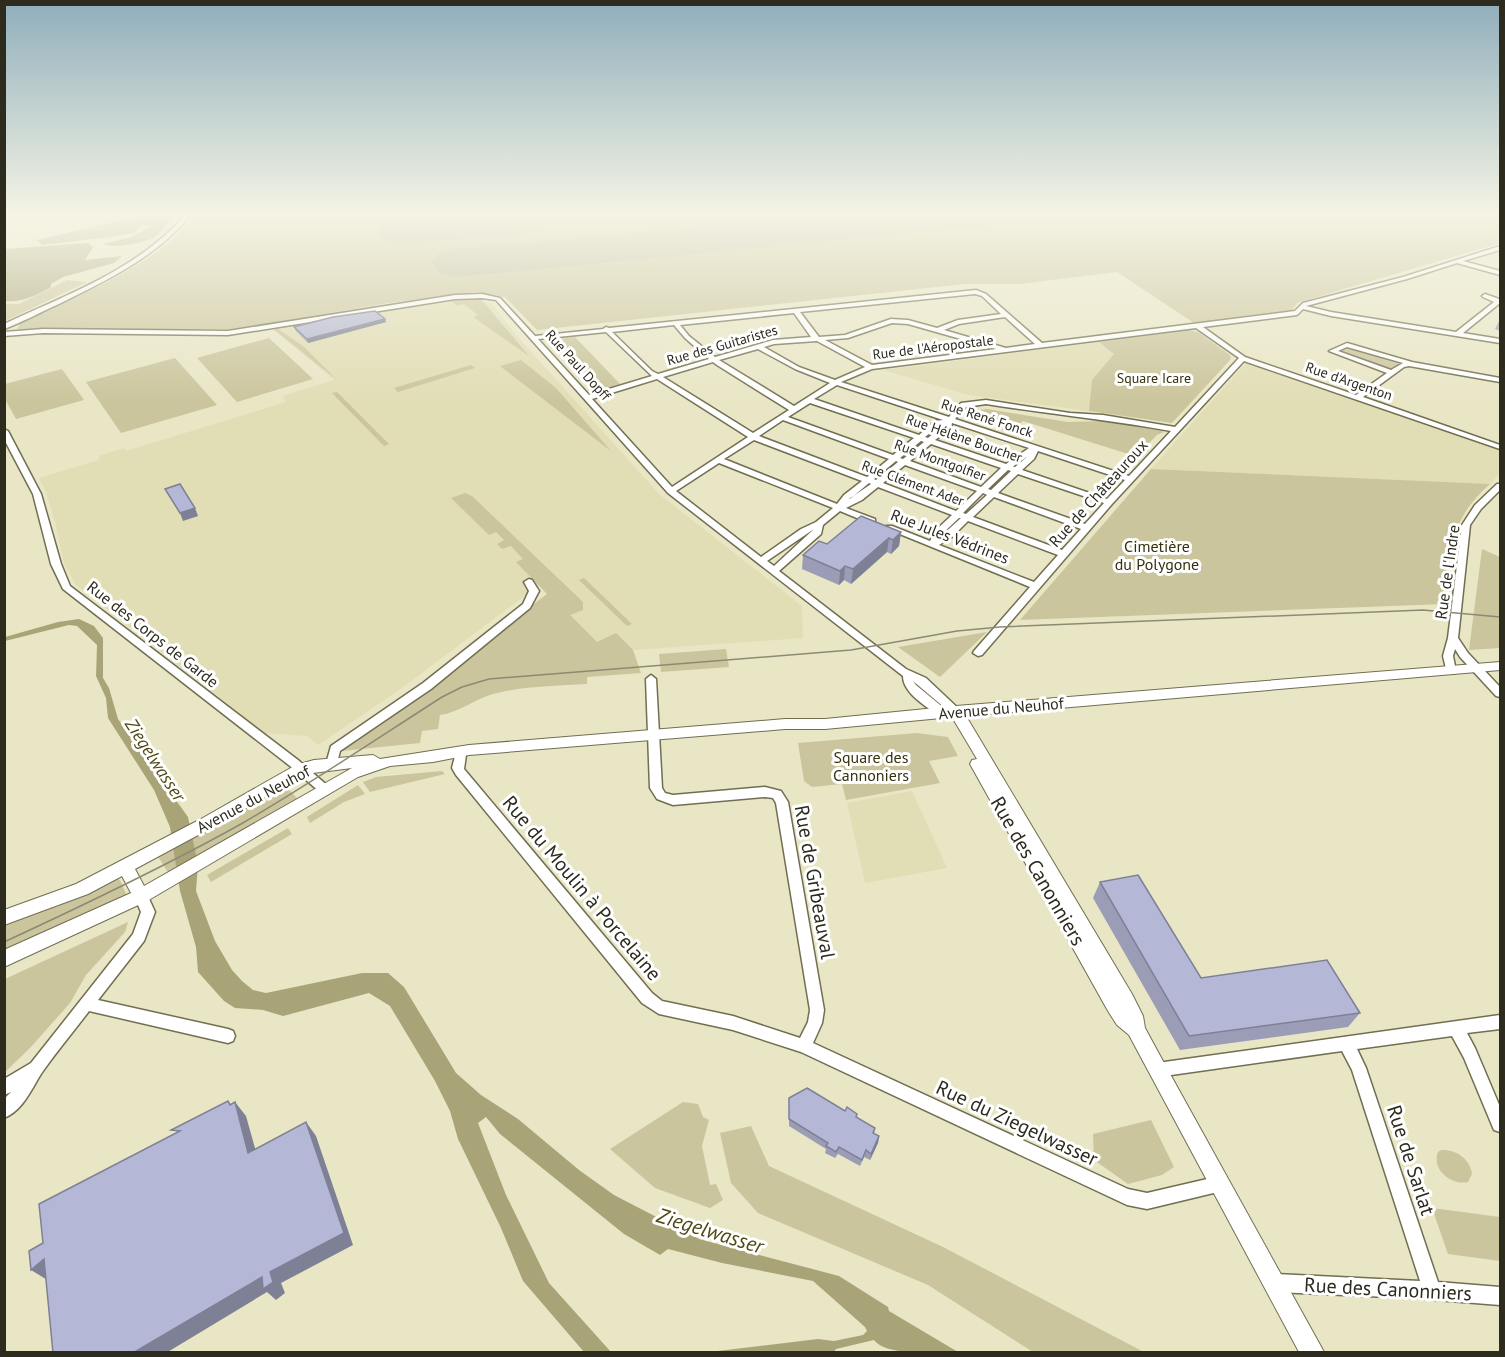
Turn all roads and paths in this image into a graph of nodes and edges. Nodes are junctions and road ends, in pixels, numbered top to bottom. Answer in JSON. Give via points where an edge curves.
{"nodes":[{"id":1,"x":105,"y":277,"type":"edge"},
{"id":2,"x":1407,"y":277,"type":"edge"},
{"id":3,"x":1485,"y":296,"type":"dead end"},
{"id":4,"x":1499,"y":300,"type":"edge"},
{"id":5,"x":1302,"y":308,"type":"junction"},
{"id":6,"x":795,"y":310,"type":"junction"},
{"id":7,"x":1006,"y":315,"type":"junction"},
{"id":8,"x":675,"y":322,"type":"junction"},
{"id":9,"x":1196,"y":325,"type":"junction"},
{"id":10,"x":4,"y":327,"type":"edge"},
{"id":11,"x":606,"y":329,"type":"junction"},
{"id":12,"x":938,"y":330,"type":"junction"},
{"id":13,"x":4,"y":334,"type":"edge"},
{"id":14,"x":1458,"y":334,"type":"junction"},
{"id":15,"x":533,"y":338,"type":"junction"},
{"id":16,"x":817,"y":339,"type":"junction"},
{"id":17,"x":1500,"y":341,"type":"edge"},
{"id":18,"x":1040,"y":345,"type":"junction"},
{"id":19,"x":758,"y":346,"type":"junction"},
{"id":20,"x":1005,"y":350,"type":"junction"},
{"id":21,"x":1243,"y":357,"type":"junction"},
{"id":22,"x":714,"y":359,"type":"junction"},
{"id":23,"x":1415,"y":364,"type":"junction"},
{"id":24,"x":871,"y":367,"type":"junction"},
{"id":25,"x":1392,"y":373,"type":"junction"},
{"id":26,"x":657,"y":376,"type":"junction"},
{"id":27,"x":1500,"y":380,"type":"edge"},
{"id":28,"x":837,"y":382,"type":"junction"},
{"id":29,"x":1358,"y":397,"type":"junction"},
{"id":30,"x":587,"y":398,"type":"junction"},
{"id":31,"x":809,"y":400,"type":"junction"},
{"id":32,"x":795,"y":410,"type":"junction"},
{"id":33,"x":783,"y":418,"type":"junction"},
{"id":34,"x":949,"y":421,"type":"junction"},
{"id":35,"x":1175,"y":429,"type":"junction"},
{"id":36,"x":4,"y":431,"type":"edge"},
{"id":37,"x":754,"y":437,"type":"junction"},
{"id":38,"x":926,"y":439,"type":"junction"},
{"id":39,"x":1500,"y":447,"type":"edge"},
{"id":40,"x":1036,"y":448,"type":"junction"},
{"id":41,"x":719,"y":460,"type":"junction"},
{"id":42,"x":900,"y":460,"type":"junction"},
{"id":43,"x":1008,"y":467,"type":"junction"},
{"id":44,"x":1017,"y":470,"type":"junction"},
{"id":45,"x":1130,"y":479,"type":"junction"},
{"id":46,"x":872,"y":483,"type":"junction"},
{"id":47,"x":1500,"y":486,"type":"edge"},
{"id":48,"x":671,"y":491,"type":"junction"},
{"id":49,"x":988,"y":492,"type":"junction"},
{"id":50,"x":1110,"y":502,"type":"junction"},
{"id":51,"x":839,"y":508,"type":"junction"},
{"id":52,"x":963,"y":516,"type":"junction"},
{"id":53,"x":819,"y":524,"type":"junction"},
{"id":54,"x":1087,"y":528,"type":"junction"},
{"id":55,"x":932,"y":545,"type":"junction"},
{"id":56,"x":1063,"y":554,"type":"junction"},
{"id":57,"x":762,"y":560,"type":"junction"},
{"id":58,"x":775,"y":570,"type":"junction"},
{"id":59,"x":530,"y":582,"type":"dead end"},
{"id":60,"x":1036,"y":586,"type":"junction"},
{"id":61,"x":1453,"y":638,"type":"junction"},
{"id":62,"x":978,"y":653,"type":"dead end"},
{"id":63,"x":1500,"y":666,"type":"edge"},
{"id":64,"x":1477,"y":668,"type":"junction"},
{"id":65,"x":1451,"y":671,"type":"junction"},
{"id":66,"x":651,"y":679,"type":"dead end"},
{"id":67,"x":1500,"y":693,"type":"edge"},
{"id":68,"x":948,"y":712,"type":"junction"},
{"id":69,"x":653,"y":736,"type":"junction"},
{"id":70,"x":502,"y":748,"type":"junction"},
{"id":71,"x":460,"y":755,"type":"junction"},
{"id":72,"x":426,"y":757,"type":"junction"},
{"id":73,"x":389,"y":761,"type":"junction"},
{"id":74,"x":332,"y":764,"type":"junction"},
{"id":75,"x":301,"y":769,"type":"junction"},
{"id":76,"x":325,"y":790,"type":"junction"},
{"id":77,"x":125,"y":867,"type":"junction"},
{"id":78,"x":141,"y":896,"type":"junction"},
{"id":79,"x":4,"y":918,"type":"edge"},
{"id":80,"x":4,"y":960,"type":"edge"},
{"id":81,"x":86,"y":1004,"type":"junction"},
{"id":82,"x":1500,"y":1022,"type":"edge"},
{"id":83,"x":1456,"y":1028,"type":"junction"},
{"id":84,"x":228,"y":1036,"type":"dead end"},
{"id":85,"x":1346,"y":1043,"type":"junction"},
{"id":86,"x":804,"y":1046,"type":"junction"},
{"id":87,"x":37,"y":1067,"type":"junction"},
{"id":88,"x":1157,"y":1070,"type":"junction"},
{"id":89,"x":4,"y":1088,"type":"edge"},
{"id":90,"x":4,"y":1110,"type":"edge"},
{"id":91,"x":1500,"y":1124,"type":"edge"},
{"id":92,"x":1220,"y":1184,"type":"junction"},
{"id":93,"x":1276,"y":1282,"type":"junction"},
{"id":94,"x":1432,"y":1290,"type":"junction"},
{"id":95,"x":1500,"y":1296,"type":"edge"},
{"id":96,"x":1312,"y":1353,"type":"edge"}],
"edges":[{"from":1,"to":10,"type":"street"},
{"from":2,"to":5,"type":"street","name":"Rue de l'Aéropostale"},
{"from":3,"to":4,"type":"street"},
{"from":4,"to":14,"type":"street"},
{"from":5,"to":9,"type":"street","name":"Rue de l'Aéropostale","via":[[1297,313]]},
{"from":5,"to":14,"type":"street"},
{"from":6,"to":7,"type":"street","via":[[978,292]]},
{"from":6,"to":8,"type":"street"},
{"from":6,"to":16,"type":"street"},
{"from":7,"to":12,"type":"street","via":[[958,322]]},
{"from":7,"to":18,"type":"street"},
{"from":8,"to":11,"type":"street"},
{"from":8,"to":22,"type":"street"},
{"from":9,"to":18,"type":"street","name":"Rue de l'Aéropostale"},
{"from":9,"to":21,"type":"street","name":"Rue d'Argenton"},
{"from":11,"to":15,"type":"street"},
{"from":11,"to":26,"type":"street","name":"Rue Clément Ader"},
{"from":12,"to":16,"type":"street","name":"Rue des Guitaristes","via":[[891,321],[846,337]]},
{"from":12,"to":20,"type":"street","name":"Rue des Guitaristes"},
{"from":13,"to":15,"type":"street","name":"Rue Paul Dopff","via":[[228,333],[472,295],[498,299]]},
{"from":14,"to":17,"type":"street"},
{"from":15,"to":30,"type":"street","name":"Rue Paul Dopff"},
{"from":16,"to":19,"type":"street","name":"Rue des Guitaristes"},
{"from":16,"to":24,"type":"street"},
{"from":18,"to":20,"type":"street","name":"Rue de l'Aéropostale"},
{"from":19,"to":22,"type":"street","name":"Rue des Guitaristes"},
{"from":19,"to":28,"type":"street","name":"Rue René Fonck","via":[[802,371]]},
{"from":20,"to":24,"type":"street","name":"Rue de l'Aéropostale"},
{"from":21,"to":29,"type":"street","name":"Rue d'Argenton"},
{"from":21,"to":35,"type":"street","name":"Rue de Châteauroux"},
{"from":22,"to":26,"type":"street","name":"Rue des Guitaristes"},
{"from":22,"to":32,"type":"street"},
{"from":23,"to":25,"type":"street"},
{"from":23,"to":25,"type":"street","via":[[1347,345],[1332,351]]},
{"from":23,"to":27,"type":"street"},
{"from":24,"to":28,"type":"street","name":"Rue de l'Aéropostale"},
{"from":25,"to":29,"type":"street"},
{"from":26,"to":30,"type":"street","name":"Rue des Guitaristes"},
{"from":26,"to":37,"type":"street","name":"Rue Clément Ader"},
{"from":28,"to":31,"type":"street","name":"Rue de l'Aéropostale"},
{"from":28,"to":34,"type":"street","name":"Rue René Fonck"},
{"from":29,"to":39,"type":"street","name":"Rue d'Argenton"},
{"from":30,"to":48,"type":"street","name":"Rue Paul Dopff"},
{"from":31,"to":32,"type":"street","name":"Rue de l'Aéropostale"},
{"from":31,"to":38,"type":"street","name":"Rue Hélène Boucher"},
{"from":32,"to":33,"type":"street","name":"Rue de l'Aéropostale"},
{"from":33,"to":37,"type":"street","name":"Rue de l'Aéropostale"},
{"from":33,"to":42,"type":"street","name":"Rue Montgolfier"},
{"from":34,"to":35,"type":"street","via":[[958,413],[984,406],[1067,418],[1103,417]]},
{"from":34,"to":38,"type":"street","via":[[938,423]]},
{"from":34,"to":40,"type":"street","name":"Rue René Fonck"},
{"from":35,"to":45,"type":"street","name":"Rue de Châteauroux"},
{"from":36,"to":75,"type":"street","name":"Rue des Corps de Garde","via":[[37,494],[66,587]]},
{"from":37,"to":41,"type":"street","name":"Rue de l'Aéropostale"},
{"from":37,"to":46,"type":"street","name":"Rue Clément Ader"},
{"from":38,"to":42,"type":"street"},
{"from":38,"to":43,"type":"street","name":"Rue Hélène Boucher"},
{"from":40,"to":43,"type":"street"},
{"from":40,"to":44,"type":"street"},
{"from":40,"to":45,"type":"street","name":"Rue René Fonck"},
{"from":41,"to":48,"type":"street","name":"Rue de l'Aéropostale"},
{"from":41,"to":51,"type":"street","name":"Rue Jules Védrines"},
{"from":42,"to":46,"type":"street"},
{"from":42,"to":49,"type":"street","name":"Rue Montgolfier"},
{"from":43,"to":44,"type":"street","name":"Rue Hélène Boucher"},
{"from":43,"to":49,"type":"street"},
{"from":44,"to":49,"type":"street"},
{"from":44,"to":50,"type":"street","name":"Rue Hélène Boucher"},
{"from":45,"to":50,"type":"street","name":"Rue de Châteauroux"},
{"from":46,"to":51,"type":"street","via":[[848,497]]},
{"from":46,"to":52,"type":"street","name":"Rue Clément Ader"},
{"from":47,"to":61,"type":"street","name":"Rue de l'Indre","via":[[1466,525]]},
{"from":48,"to":57,"type":"street","name":"Rue Paul Dopff"},
{"from":49,"to":52,"type":"street"},
{"from":49,"to":54,"type":"street","name":"Rue Montgolfier"},
{"from":50,"to":54,"type":"street","name":"Rue de Châteauroux"},
{"from":51,"to":53,"type":"street"},
{"from":51,"to":55,"type":"street","name":"Rue Jules Védrines"},
{"from":52,"to":55,"type":"street","via":[[949,535]]},
{"from":52,"to":56,"type":"street","name":"Rue Clément Ader"},
{"from":53,"to":57,"type":"street"},
{"from":53,"to":58,"type":"street","via":[[818,532]]},
{"from":54,"to":56,"type":"street","name":"Rue de Châteauroux"},
{"from":55,"to":60,"type":"street","name":"Rue Jules Védrines"},
{"from":56,"to":60,"type":"street","name":"Rue de Châteauroux"},
{"from":57,"to":58,"type":"street","name":"Rue Paul Dopff"},
{"from":58,"to":68,"type":"street","name":"Rue Paul Dopff","via":[[908,675],[912,688]]},
{"from":59,"to":74,"type":"street","via":[[534,591],[527,606],[427,686],[335,749]]},
{"from":60,"to":62,"type":"street","name":"Rue de Châteauroux"},
{"from":61,"to":64,"type":"street","name":"Rue de l'Indre"},
{"from":61,"to":65,"type":"street","name":"Rue de l'Indre","via":[[1448,656]]},
{"from":63,"to":64,"type":"street","name":"Avenue du Neuhof"},
{"from":64,"to":65,"type":"street","name":"Avenue du Neuhof"},
{"from":64,"to":67,"type":"street","name":"Rue de l'Indre"},
{"from":65,"to":68,"type":"street","name":"Avenue du Neuhof"},
{"from":66,"to":69,"type":"street"},
{"from":68,"to":69,"type":"street","name":"Avenue du Neuhof"},
{"from":68,"to":88,"type":"street","name":"Rue des Canonniers","via":[[1126,1000]]},
{"from":69,"to":70,"type":"street","name":"Avenue du Neuhof"},
{"from":69,"to":86,"type":"street","name":"Rue de Gribeauval","via":[[656,788],[661,796],[673,800],[772,792],[780,798],[817,1010]]},
{"from":70,"to":71,"type":"street","name":"Avenue du Neuhof"},
{"from":70,"to":72,"type":"street","name":"Avenue du Neuhof"},
{"from":71,"to":72,"type":"street","name":"Avenue du Neuhof"},
{"from":71,"to":86,"type":"street","name":"Rue du Moulin à Porcelaine","via":[[460,772],[652,1003],[752,1028]]},
{"from":72,"to":73,"type":"street","name":"Avenue du Neuhof"},
{"from":73,"to":74,"type":"street","name":"Avenue du Neuhof"},
{"from":73,"to":76,"type":"street","name":"Avenue du Neuhof","via":[[353,773]]},
{"from":74,"to":75,"type":"street","name":"Avenue du Neuhof"},
{"from":75,"to":76,"type":"street","name":"Rue des Corps de Garde"},
{"from":75,"to":77,"type":"street","name":"Avenue du Neuhof"},
{"from":76,"to":78,"type":"street","name":"Avenue du Neuhof"},
{"from":77,"to":78,"type":"street"},
{"from":77,"to":79,"type":"street","name":"Avenue du Neuhof","via":[[48,904]]},
{"from":78,"to":80,"type":"street","name":"Avenue du Neuhof"},
{"from":78,"to":81,"type":"street","via":[[148,912],[139,937]]},
{"from":81,"to":84,"type":"street"},
{"from":81,"to":87,"type":"street"},
{"from":82,"to":83,"type":"street"},
{"from":83,"to":85,"type":"street"},
{"from":83,"to":91,"type":"street"},
{"from":85,"to":88,"type":"street"},
{"from":85,"to":94,"type":"street","name":"Rue de Sarlat","via":[[1359,1068]]},
{"from":86,"to":92,"type":"street","name":"Rue du Ziegelwasser","via":[[1126,1197],[1147,1201]]},
{"from":87,"to":89,"type":"street"},
{"from":87,"to":90,"type":"street","via":[[23,1091]]},
{"from":88,"to":92,"type":"street","name":"Rue des Canonniers"},
{"from":92,"to":93,"type":"street","name":"Rue des Canonniers"},
{"from":93,"to":94,"type":"street","name":"Rue des Canonniers"},
{"from":93,"to":96,"type":"street","name":"Rue des Canonniers"},
{"from":94,"to":95,"type":"street","name":"Rue des Canonniers"}]}
